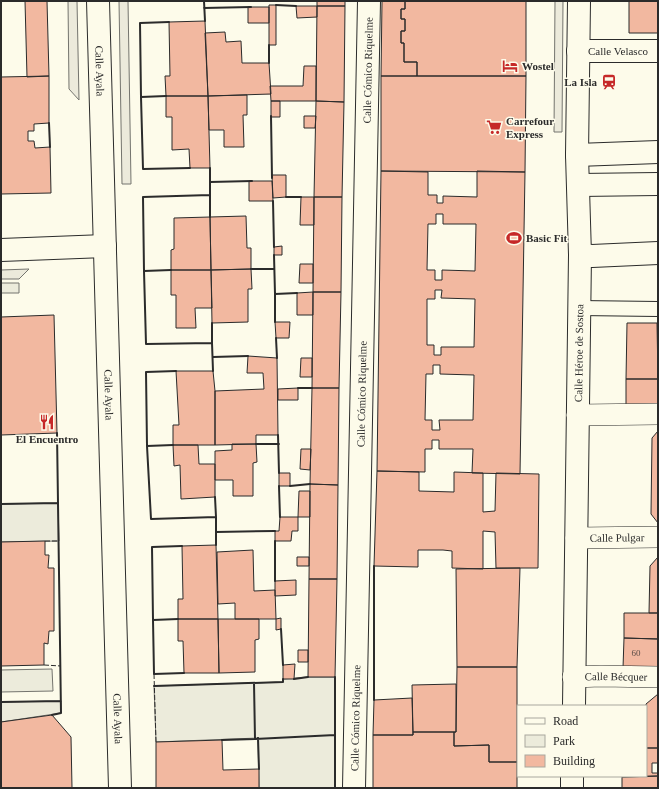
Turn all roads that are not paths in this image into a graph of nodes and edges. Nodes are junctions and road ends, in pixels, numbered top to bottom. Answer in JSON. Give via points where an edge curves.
{"nodes":[{"id":1,"x":98,"y":1,"type":"edge"},
{"id":2,"x":369,"y":1,"type":"edge"},
{"id":3,"x":579,"y":1,"type":"edge"},
{"id":4,"x":578,"y":51,"type":"junction"},
{"id":5,"x":658,"y":51,"type":"edge"},
{"id":6,"x":658,"y":152,"type":"edge"},
{"id":7,"x":577,"y":155,"type":"junction"},
{"id":8,"x":658,"y":184,"type":"edge"},
{"id":9,"x":578,"y":185,"type":"junction"},
{"id":10,"x":105,"y":246,"type":"junction"},
{"id":11,"x":1,"y":250,"type":"edge"},
{"id":12,"x":658,"y":253,"type":"edge"},
{"id":13,"x":580,"y":255,"type":"junction"},
{"id":14,"x":579,"y":308,"type":"junction"},
{"id":15,"x":658,"y":309,"type":"edge"},
{"id":16,"x":658,"y":414,"type":"edge"},
{"id":17,"x":577,"y":415,"type":"junction"},
{"id":18,"x":576,"y":538,"type":"junction"},
{"id":19,"x":658,"y":538,"type":"edge"},
{"id":20,"x":573,"y":677,"type":"junction"},
{"id":21,"x":658,"y":677,"type":"edge"},
{"id":22,"x":574,"y":705,"type":"edge"},
{"id":23,"x":572,"y":777,"type":"edge"},
{"id":24,"x":120,"y":788,"type":"edge"},
{"id":25,"x":354,"y":788,"type":"edge"},
{"id":26,"x":572,"y":788,"type":"edge"}],
"edges":[{"from":1,"to":10,"type":"main road","name":"Calle Ayala"},
{"from":2,"to":25,"type":"main road","name":"Calle Cómico Riquelme"},
{"from":3,"to":4,"type":"main road","name":"Calle Héroe de Sostoa"},
{"from":4,"to":5,"type":"main road","name":"Calle Velasco"},
{"from":4,"to":7,"type":"main road","name":"Calle Héroe de Sostoa"},
{"from":6,"to":7,"type":"main road"},
{"from":7,"to":9,"type":"main road","name":"Calle Héroe de Sostoa"},
{"from":8,"to":9,"type":"main road"},
{"from":9,"to":13,"type":"main road","name":"Calle Héroe de Sostoa"},
{"from":10,"to":11,"type":"main road"},
{"from":10,"to":24,"type":"main road","name":"Calle Ayala"},
{"from":12,"to":13,"type":"main road"},
{"from":13,"to":14,"type":"main road","name":"Calle Héroe de Sostoa"},
{"from":14,"to":15,"type":"lane"},
{"from":14,"to":17,"type":"main road","name":"Calle Héroe de Sostoa"},
{"from":16,"to":17,"type":"street"},
{"from":17,"to":18,"type":"main road","name":"Calle Héroe de Sostoa"},
{"from":18,"to":19,"type":"street","name":"Calle Pulgar"},
{"from":18,"to":20,"type":"main road","name":"Calle Héroe de Sostoa"},
{"from":20,"to":21,"type":"street","name":"Calle Bécquer"},
{"from":20,"to":22,"type":"main road","name":"Calle Héroe de Sostoa"},
{"from":23,"to":26,"type":"main road"}]}
